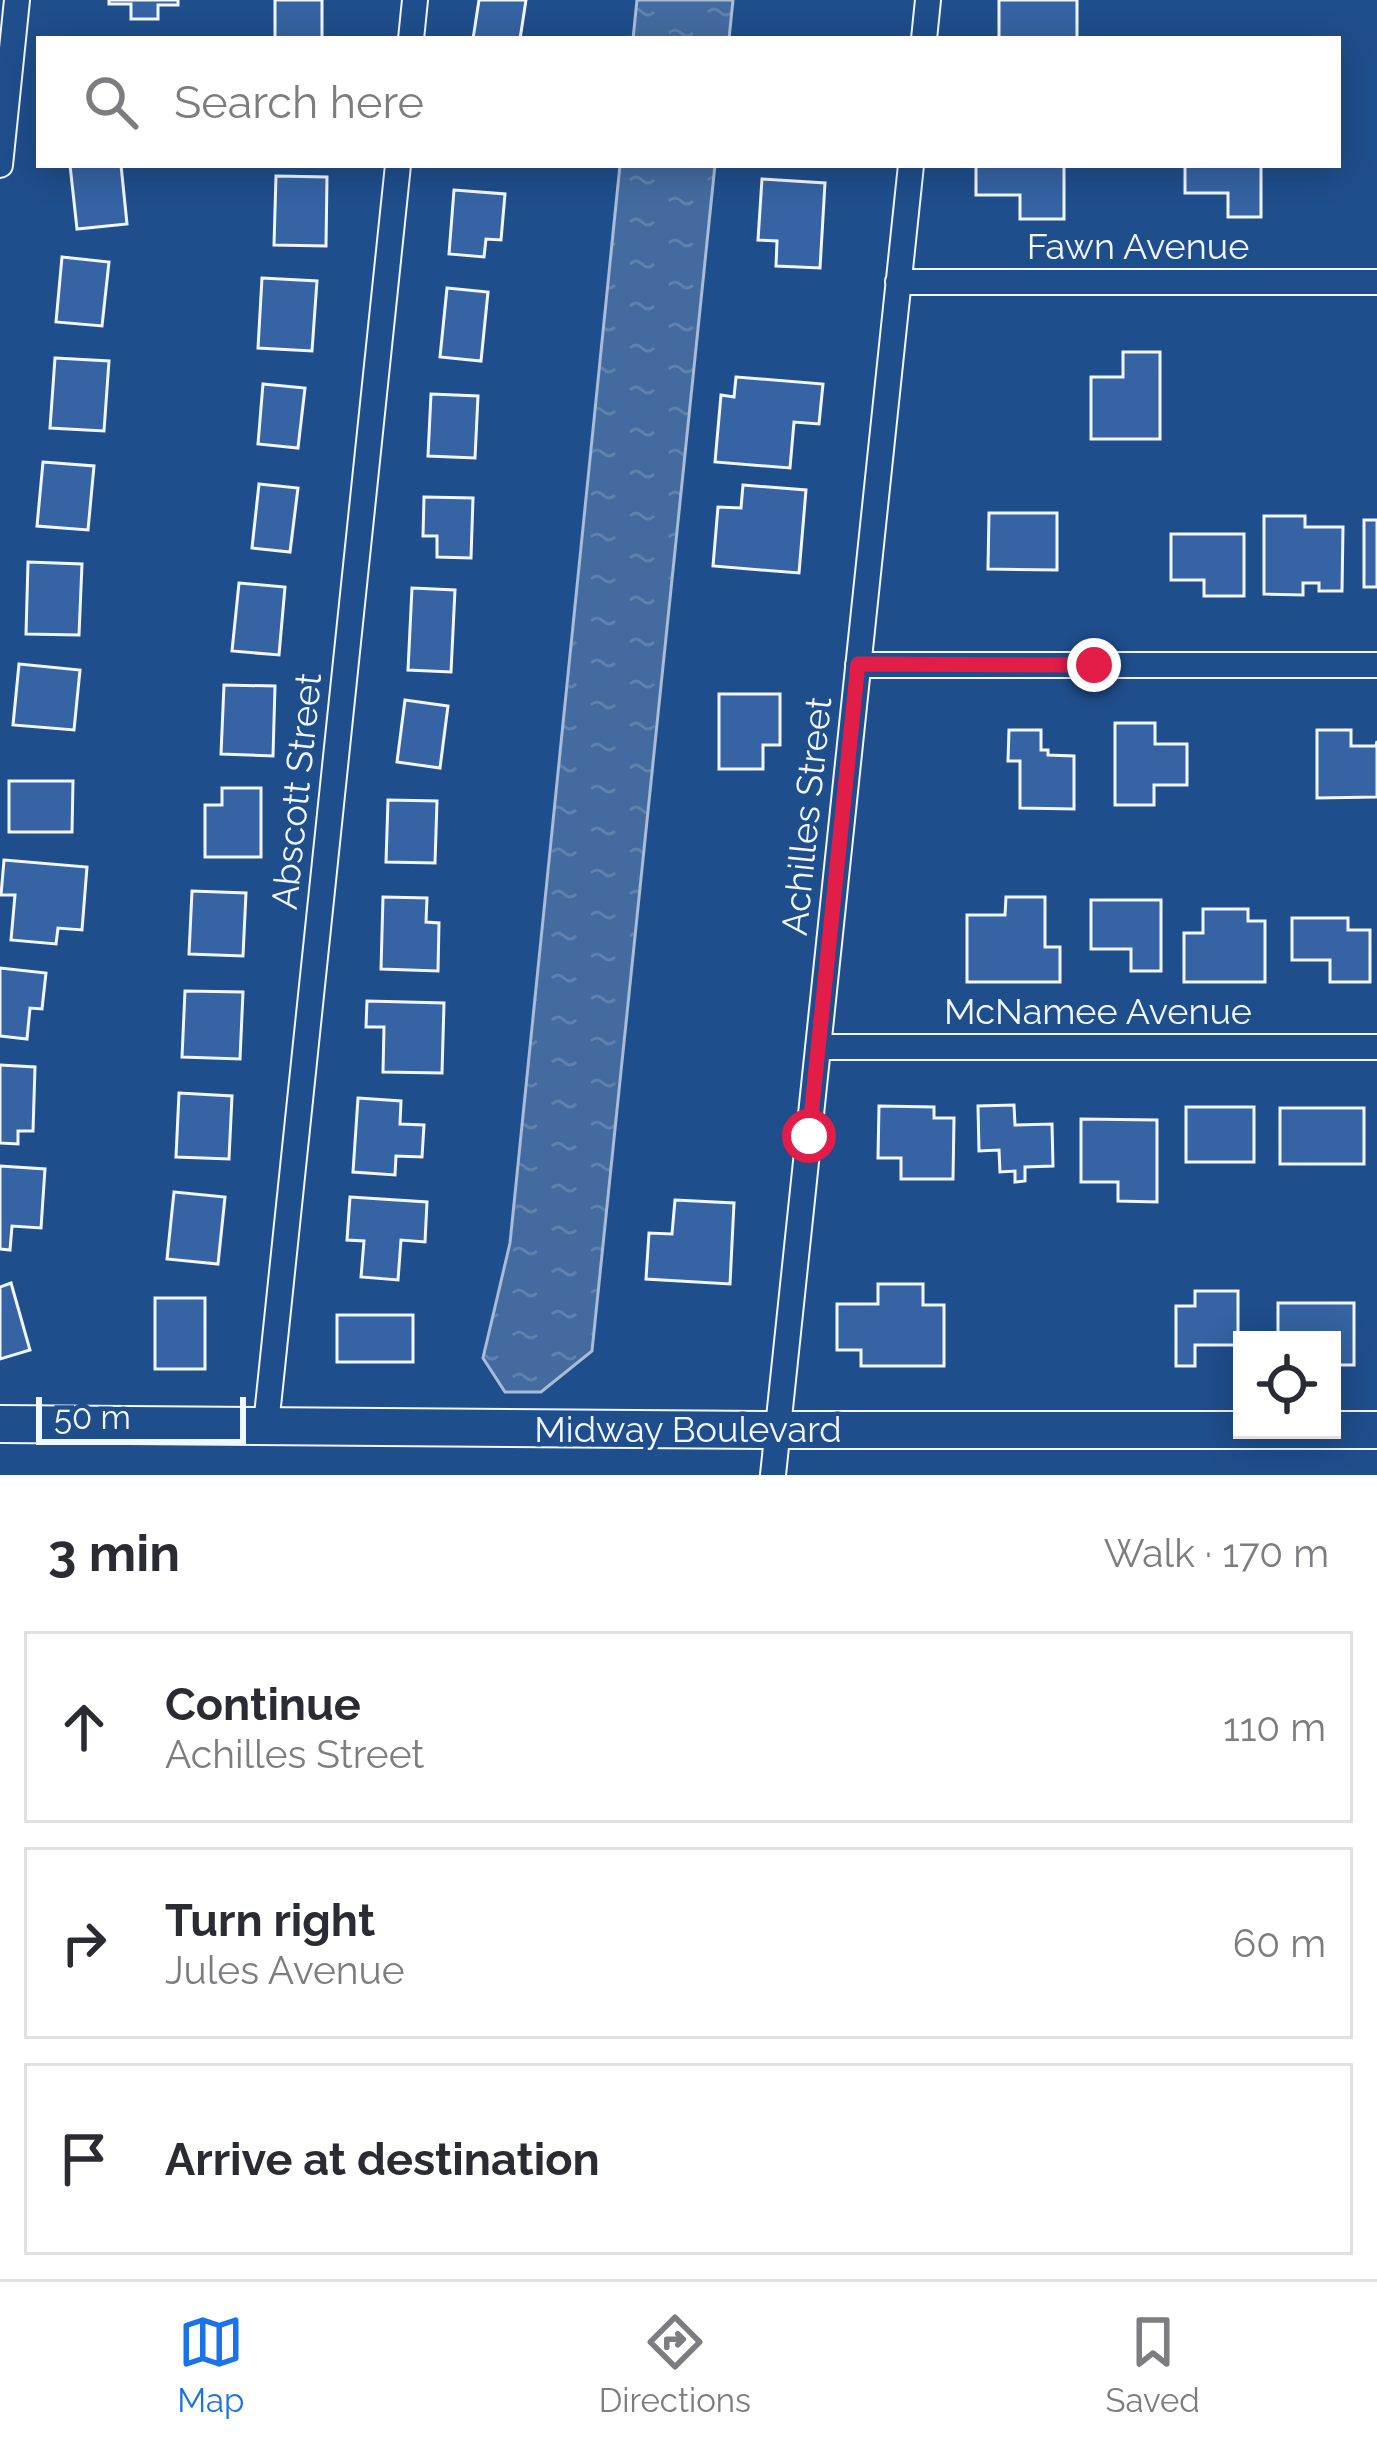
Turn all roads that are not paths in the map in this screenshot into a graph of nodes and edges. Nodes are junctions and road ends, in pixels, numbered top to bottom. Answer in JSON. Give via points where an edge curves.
{"nodes":[{"id":1,"x":17,"y":0,"type":"edge"},
{"id":2,"x":415,"y":0,"type":"edge"},
{"id":3,"x":928,"y":0,"type":"edge"},
{"id":4,"x":411,"y":36,"type":"edge"},
{"id":5,"x":924,"y":36,"type":"edge"},
{"id":6,"x":0,"y":165,"type":"edge"},
{"id":7,"x":398,"y":168,"type":"edge"},
{"id":8,"x":911,"y":168,"type":"edge"},
{"id":9,"x":898,"y":282,"type":"junction"},
{"id":10,"x":1377,"y":282,"type":"edge"},
{"id":11,"x":858,"y":664,"type":"junction"},
{"id":12,"x":1377,"y":665,"type":"edge"},
{"id":13,"x":818,"y":1047,"type":"junction"},
{"id":14,"x":1377,"y":1047,"type":"edge"},
{"id":15,"x":0,"y":1424,"type":"edge"},
{"id":16,"x":266,"y":1425,"type":"junction"},
{"id":17,"x":778,"y":1430,"type":"junction"},
{"id":18,"x":1377,"y":1430,"type":"edge"},
{"id":19,"x":773,"y":1475,"type":"edge"}],
"edges":[{"from":1,"to":6,"type":"street"},
{"from":2,"to":4,"type":"street"},
{"from":3,"to":5,"type":"street"},
{"from":7,"to":16,"type":"street","name":"Abscott Street"},
{"from":8,"to":9,"type":"street","name":"Achilles Street"},
{"from":9,"to":10,"type":"street","name":"Fawn Avenue"},
{"from":9,"to":11,"type":"street","name":"Achilles Street"},
{"from":11,"to":12,"type":"street"},
{"from":11,"to":13,"type":"street","name":"Achilles Street"},
{"from":13,"to":14,"type":"street","name":"McNamee Avenue"},
{"from":13,"to":17,"type":"street","name":"Achilles Street"},
{"from":15,"to":16,"type":"street","name":"Midway Boulevard"},
{"from":16,"to":17,"type":"street","name":"Midway Boulevard"},
{"from":17,"to":18,"type":"street","name":"Midway Boulevard"},
{"from":17,"to":19,"type":"street","name":"Achilles Street"}]}
